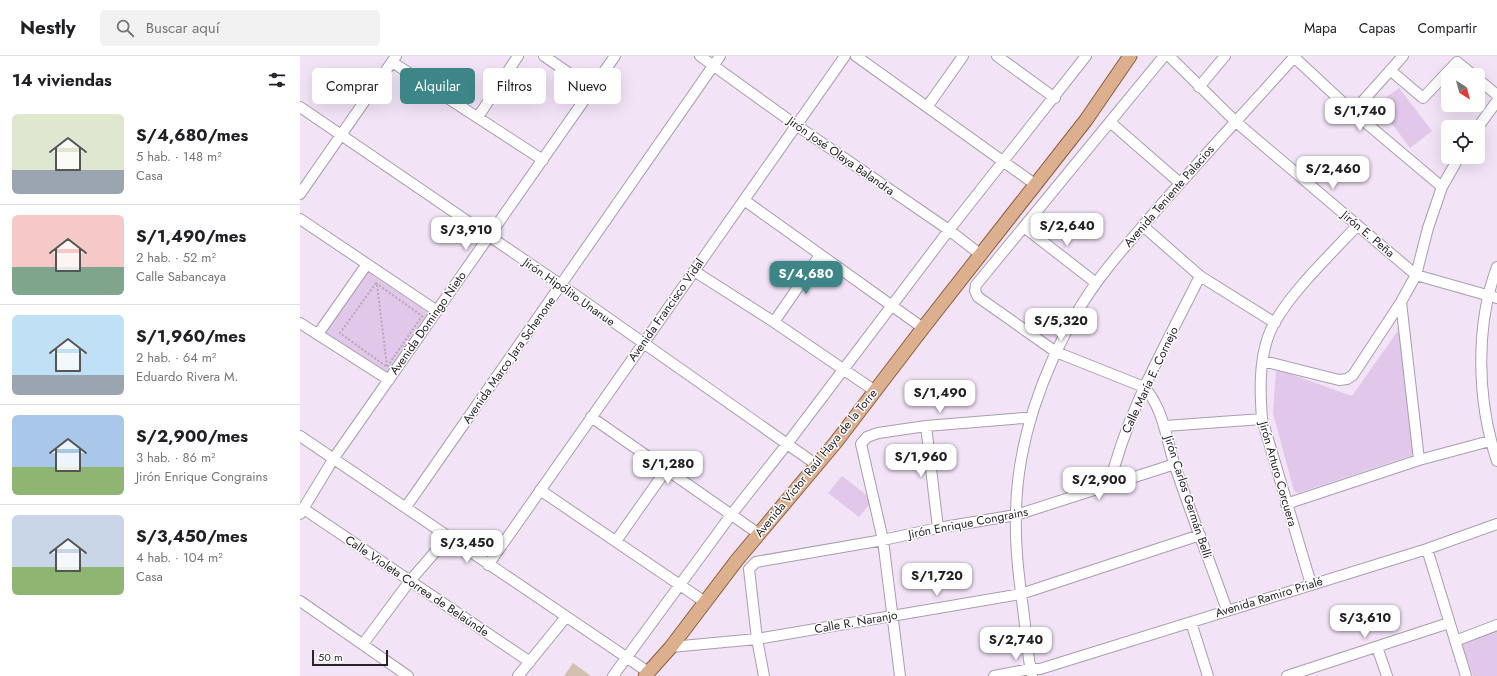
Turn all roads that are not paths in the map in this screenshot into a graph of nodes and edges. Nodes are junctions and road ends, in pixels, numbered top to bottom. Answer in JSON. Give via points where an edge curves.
{"nodes":[{"id":1,"x":518,"y":56,"type":"edge"},
{"id":2,"x":544,"y":56,"type":"edge"},
{"id":3,"x":615,"y":56,"type":"edge"},
{"id":4,"x":700,"y":56,"type":"edge"},
{"id":5,"x":720,"y":56,"type":"edge"},
{"id":6,"x":845,"y":56,"type":"edge"},
{"id":7,"x":856,"y":56,"type":"edge"},
{"id":8,"x":963,"y":56,"type":"edge"},
{"id":9,"x":997,"y":56,"type":"edge"},
{"id":10,"x":1086,"y":56,"type":"edge"},
{"id":11,"x":1130,"y":56,"type":"edge"},
{"id":12,"x":1164,"y":56,"type":"edge"},
{"id":13,"x":1169,"y":56,"type":"edge"},
{"id":14,"x":1225,"y":56,"type":"edge"},
{"id":15,"x":1403,"y":56,"type":"edge"},
{"id":16,"x":1295,"y":57,"type":"edge"},
{"id":17,"x":394,"y":59,"type":"edge"},
{"id":18,"x":714,"y":66,"type":"junction"},
{"id":19,"x":561,"y":68,"type":"edge"},
{"id":20,"x":607,"y":68,"type":"edge"},
{"id":21,"x":1452,"y":68,"type":"edge"},
{"id":22,"x":1465,"y":68,"type":"edge"},
{"id":23,"x":1390,"y":70,"type":"junction"},
{"id":24,"x":1441,"y":79,"type":"edge"},
{"id":25,"x":1485,"y":85,"type":"edge"},
{"id":26,"x":1199,"y":87,"type":"junction"},
{"id":27,"x":1497,"y":95,"type":"edge"},
{"id":28,"x":1055,"y":98,"type":"junction"},
{"id":29,"x":1497,"y":101,"type":"edge"},
{"id":30,"x":582,"y":104,"type":"edge"},
{"id":31,"x":300,"y":107,"type":"edge"},
{"id":32,"x":927,"y":107,"type":"junction"},
{"id":33,"x":1353,"y":112,"type":"junction"},
{"id":34,"x":478,"y":117,"type":"junction"},
{"id":35,"x":1483,"y":120,"type":"edge"},
{"id":36,"x":1110,"y":122,"type":"junction"},
{"id":37,"x":1236,"y":122,"type":"junction"},
{"id":38,"x":796,"y":126,"type":"junction"},
{"id":39,"x":340,"y":136,"type":"junction"},
{"id":40,"x":543,"y":160,"type":"junction"},
{"id":41,"x":1003,"y":162,"type":"junction"},
{"id":42,"x":1455,"y":164,"type":"edge"},
{"id":43,"x":1180,"y":183,"type":"junction"},
{"id":44,"x":1036,"y":185,"type":"junction"},
{"id":45,"x":1442,"y":187,"type":"junction"},
{"id":46,"x":300,"y":194,"type":"edge"},
{"id":47,"x":744,"y":200,"type":"junction"},
{"id":48,"x":300,"y":219,"type":"edge"},
{"id":49,"x":1143,"y":226,"type":"junction"},
{"id":50,"x":1357,"y":226,"type":"junction"},
{"id":51,"x":1024,"y":227,"type":"junction"},
{"id":52,"x":949,"y":230,"type":"junction"},
{"id":53,"x":489,"y":236,"type":"junction"},
{"id":54,"x":820,"y":255,"type":"junction"},
{"id":55,"x":982,"y":255,"type":"junction"},
{"id":56,"x":367,"y":264,"type":"junction"},
{"id":57,"x":1497,"y":267,"type":"edge"},
{"id":58,"x":694,"y":271,"type":"junction"},
{"id":59,"x":1416,"y":275,"type":"junction"},
{"id":60,"x":1200,"y":276,"type":"junction"},
{"id":61,"x":1096,"y":283,"type":"junction"},
{"id":62,"x":561,"y":285,"type":"junction"},
{"id":63,"x":1493,"y":298,"type":"edge"},
{"id":64,"x":1401,"y":302,"type":"junction"},
{"id":65,"x":891,"y":305,"type":"junction"},
{"id":66,"x":437,"y":311,"type":"junction"},
{"id":67,"x":774,"y":322,"type":"junction"},
{"id":68,"x":300,"y":323,"type":"edge"},
{"id":69,"x":1275,"y":323,"type":"junction"},
{"id":70,"x":923,"y":328,"type":"junction"},
{"id":71,"x":318,"y":334,"type":"junction"},
{"id":72,"x":643,"y":343,"type":"junction"},
{"id":73,"x":1056,"y":352,"type":"junction"},
{"id":74,"x":1263,"y":361,"type":"junction"},
{"id":75,"x":843,"y":370,"type":"junction"},
{"id":76,"x":389,"y":380,"type":"junction"},
{"id":77,"x":1144,"y":387,"type":"junction"},
{"id":78,"x":875,"y":391,"type":"junction"},
{"id":79,"x":591,"y":418,"type":"junction"},
{"id":80,"x":1031,"y":419,"type":"junction"},
{"id":81,"x":1262,"y":419,"type":"junction"},
{"id":82,"x":926,"y":426,"type":"junction"},
{"id":83,"x":1165,"y":426,"type":"junction"},
{"id":84,"x":300,"y":436,"type":"edge"},
{"id":85,"x":1490,"y":441,"type":"junction"},
{"id":86,"x":787,"y":444,"type":"junction"},
{"id":87,"x":334,"y":458,"type":"junction"},
{"id":88,"x":1419,"y":460,"type":"junction"},
{"id":89,"x":1497,"y":461,"type":"edge"},
{"id":90,"x":1175,"y":464,"type":"junction"},
{"id":91,"x":817,"y":465,"type":"junction"},
{"id":92,"x":666,"y":470,"type":"junction"},
{"id":93,"x":1109,"y":487,"type":"junction"},
{"id":94,"x":540,"y":490,"type":"junction"},
{"id":95,"x":1286,"y":504,"type":"junction"},
{"id":96,"x":406,"y":507,"type":"junction"},
{"id":97,"x":302,"y":512,"type":"edge"},
{"id":98,"x":731,"y":515,"type":"junction"},
{"id":99,"x":1016,"y":515,"type":"junction"},
{"id":100,"x":1497,"y":524,"type":"edge"},
{"id":101,"x":938,"y":528,"type":"junction"},
{"id":102,"x":759,"y":534,"type":"junction"},
{"id":103,"x":1200,"y":535,"type":"junction"},
{"id":104,"x":448,"y":537,"type":"junction"},
{"id":105,"x":883,"y":540,"type":"junction"},
{"id":106,"x":616,"y":541,"type":"junction"},
{"id":107,"x":1427,"y":549,"type":"junction"},
{"id":108,"x":488,"y":565,"type":"junction"},
{"id":109,"x":410,"y":582,"type":"junction"},
{"id":110,"x":1311,"y":584,"type":"junction"},
{"id":111,"x":680,"y":585,"type":"junction"},
{"id":112,"x":1021,"y":594,"type":"junction"},
{"id":113,"x":300,"y":601,"type":"edge"},
{"id":114,"x":705,"y":602,"type":"junction"},
{"id":115,"x":1227,"y":610,"type":"junction"},
{"id":116,"x":893,"y":615,"type":"junction"},
{"id":117,"x":566,"y":617,"type":"junction"},
{"id":118,"x":1191,"y":622,"type":"junction"},
{"id":119,"x":1449,"y":623,"type":"junction"},
{"id":120,"x":1497,"y":625,"type":"edge"},
{"id":121,"x":757,"y":639,"type":"junction"},
{"id":122,"x":1455,"y":641,"type":"junction"},
{"id":123,"x":363,"y":644,"type":"junction"},
{"id":124,"x":1377,"y":647,"type":"junction"},
{"id":125,"x":671,"y":648,"type":"junction"},
{"id":126,"x":627,"y":658,"type":"junction"},
{"id":127,"x":530,"y":662,"type":"junction"},
{"id":128,"x":1034,"y":673,"type":"edge"},
{"id":129,"x":647,"y":675,"type":"edge"},
{"id":130,"x":408,"y":676,"type":"edge"},
{"id":131,"x":518,"y":676,"type":"edge"},
{"id":132,"x":613,"y":676,"type":"edge"},
{"id":133,"x":764,"y":676,"type":"edge"},
{"id":134,"x":900,"y":676,"type":"edge"},
{"id":135,"x":994,"y":676,"type":"edge"},
{"id":136,"x":1208,"y":676,"type":"edge"},
{"id":137,"x":1287,"y":676,"type":"edge"},
{"id":138,"x":1387,"y":676,"type":"edge"},
{"id":139,"x":1466,"y":676,"type":"edge"}],
"edges":[{"from":1,"to":34,"type":"street"},
{"from":2,"to":19,"type":"street"},
{"from":3,"to":20,"type":"street","name":"Avenida Domingo Nieto"},
{"from":4,"to":18,"type":"street","name":"Jirón José Olaya Balandra"},
{"from":5,"to":18,"type":"street","name":"Avenida Marco Jara Schenone"},
{"from":6,"to":38,"type":"street","name":"Avenida Francisco Vidal"},
{"from":7,"to":32,"type":"street"},
{"from":8,"to":32,"type":"street"},
{"from":9,"to":28,"type":"street"},
{"from":10,"to":28,"type":"street"},
{"from":11,"to":44,"type":"main road","name":"Avenida Víctor Raúl Haya de la Torre","via":[[1086,120]]},
{"from":12,"to":36,"type":"street"},
{"from":13,"to":26,"type":"street","name":"Jirón E. Peña"},
{"from":14,"to":26,"type":"street"},
{"from":15,"to":23,"type":"street"},
{"from":16,"to":33,"type":"street"},
{"from":16,"to":37,"type":"street","name":"Avenida Teniente Palacios"},
{"from":17,"to":34,"type":"street"},
{"from":17,"to":39,"type":"street"},
{"from":18,"to":38,"type":"street","name":"Jirón José Olaya Balandra"},
{"from":18,"to":62,"type":"street","name":"Avenida Marco Jara Schenone"},
{"from":21,"to":22,"type":"street","via":[[1458,62]]},
{"from":23,"to":24,"type":"street","via":[[1423,98]]},
{"from":23,"to":33,"type":"street"},
{"from":25,"to":27,"type":"street"},
{"from":26,"to":37,"type":"street","name":"Jirón E. Peña"},
{"from":28,"to":41,"type":"street"},
{"from":29,"to":35,"type":"street"},
{"from":30,"to":40,"type":"street","name":"Avenida Domingo Nieto"},
{"from":31,"to":39,"type":"street","name":"Jirón Hipólito Unanue"},
{"from":32,"to":41,"type":"street"},
{"from":33,"to":45,"type":"street"},
{"from":34,"to":40,"type":"street"},
{"from":36,"to":43,"type":"street"},
{"from":36,"to":51,"type":"street"},
{"from":37,"to":43,"type":"street","name":"Avenida Teniente Palacios"},
{"from":37,"to":50,"type":"street","name":"Jirón E. Peña"},
{"from":38,"to":47,"type":"street","name":"Avenida Francisco Vidal"},
{"from":38,"to":52,"type":"street","name":"Jirón José Olaya Balandra"},
{"from":39,"to":46,"type":"street"},
{"from":39,"to":53,"type":"street","name":"Jirón Hipólito Unanue"},
{"from":40,"to":53,"type":"street","name":"Avenida Domingo Nieto"},
{"from":41,"to":44,"type":"street"},
{"from":41,"to":52,"type":"street"},
{"from":42,"to":45,"type":"street"},
{"from":43,"to":49,"type":"street","name":"Avenida Teniente Palacios"},
{"from":44,"to":55,"type":"main road","name":"Avenida Víctor Raúl Haya de la Torre"},
{"from":45,"to":59,"type":"street"},
{"from":47,"to":54,"type":"street"},
{"from":47,"to":58,"type":"street","name":"Avenida Francisco Vidal"},
{"from":48,"to":56,"type":"street"},
{"from":49,"to":60,"type":"street"},
{"from":49,"to":61,"type":"street","name":"Avenida Teniente Palacios"},
{"from":50,"to":59,"type":"street","name":"Jirón E. Peña"},
{"from":50,"to":69,"type":"street","name":"Jirón Arturo Corcuera","via":[[1291,299]]},
{"from":51,"to":61,"type":"street"},
{"from":51,"to":73,"type":"street","via":[[976,285],[975,291],[978,297]]},
{"from":52,"to":55,"type":"street","name":"Jirón José Olaya Balandra"},
{"from":52,"to":65,"type":"street"},
{"from":53,"to":62,"type":"street","name":"Jirón Hipólito Unanue"},
{"from":53,"to":66,"type":"street","name":"Avenida Domingo Nieto"},
{"from":54,"to":65,"type":"street"},
{"from":54,"to":67,"type":"street"},
{"from":55,"to":70,"type":"main road","name":"Avenida Víctor Raúl Haya de la Torre"},
{"from":56,"to":66,"type":"street"},
{"from":56,"to":71,"type":"street"},
{"from":57,"to":63,"type":"street"},
{"from":58,"to":67,"type":"street"},
{"from":58,"to":72,"type":"street","name":"Avenida Francisco Vidal"},
{"from":59,"to":63,"type":"street","name":"Jirón E. Peña"},
{"from":59,"to":64,"type":"street"},
{"from":60,"to":69,"type":"street"},
{"from":60,"to":77,"type":"street","name":"Calle María E. Cornejo"},
{"from":61,"to":73,"type":"street","name":"Avenida Teniente Palacios","via":[[1079,308]]},
{"from":62,"to":72,"type":"street","name":"Jirón Hipólito Unanue"},
{"from":62,"to":96,"type":"street","name":"Avenida Marco Jara Schenone"},
{"from":63,"to":85,"type":"street","via":[[1483,329],[1481,375]]},
{"from":64,"to":74,"type":"street","via":[[1353,375],[1347,378],[1339,380]]},
{"from":64,"to":88,"type":"street"},
{"from":65,"to":70,"type":"street"},
{"from":65,"to":75,"type":"street"},
{"from":66,"to":76,"type":"street","name":"Avenida Domingo Nieto"},
{"from":67,"to":75,"type":"street"},
{"from":68,"to":71,"type":"street"},
{"from":69,"to":74,"type":"street","name":"Jirón Arturo Corcuera","via":[[1268,337]]},
{"from":70,"to":78,"type":"main road","name":"Avenida Víctor Raúl Haya de la Torre"},
{"from":71,"to":76,"type":"street"},
{"from":72,"to":79,"type":"street","name":"Avenida Francisco Vidal"},
{"from":72,"to":86,"type":"street","name":"Jirón Hipólito Unanue"},
{"from":73,"to":77,"type":"street"},
{"from":73,"to":80,"type":"street","name":"Avenida Teniente Palacios"},
{"from":74,"to":81,"type":"street","name":"Jirón Arturo Corcuera","via":[[1260,397]]},
{"from":75,"to":78,"type":"street"},
{"from":75,"to":86,"type":"street"},
{"from":76,"to":87,"type":"street","name":"Avenida Domingo Nieto"},
{"from":77,"to":83,"type":"street","name":"Jirón Carlos Germán Belli","via":[[1152,396]]},
{"from":77,"to":93,"type":"street","name":"Calle María E. Cornejo","via":[[1121,442]]},
{"from":78,"to":91,"type":"main road","name":"Avenida Víctor Raúl Haya de la Torre"},
{"from":79,"to":92,"type":"street"},
{"from":79,"to":94,"type":"street","name":"Avenida Francisco Vidal"},
{"from":80,"to":82,"type":"street"},
{"from":80,"to":99,"type":"street","name":"Avenida Teniente Palacios","via":[[1022,456]]},
{"from":81,"to":83,"type":"street"},
{"from":81,"to":95,"type":"street","name":"Jirón Arturo Corcuera"},
{"from":82,"to":101,"type":"street"},
{"from":82,"to":105,"type":"street","via":[[867,436],[861,444]]},
{"from":83,"to":90,"type":"street","name":"Jirón Carlos Germán Belli"},
{"from":84,"to":87,"type":"street"},
{"from":85,"to":88,"type":"street"},
{"from":85,"to":89,"type":"street"},
{"from":86,"to":91,"type":"street","name":"Jirón Hipólito Unanue"},
{"from":86,"to":98,"type":"street"},
{"from":87,"to":96,"type":"street"},
{"from":87,"to":97,"type":"street","name":"Avenida Domingo Nieto"},
{"from":88,"to":95,"type":"street"},
{"from":90,"to":93,"type":"street","name":"Jirón Enrique Congrains"},
{"from":90,"to":103,"type":"street","name":"Jirón Carlos Germán Belli"},
{"from":91,"to":102,"type":"main road","name":"Avenida Víctor Raúl Haya de la Torre"},
{"from":92,"to":98,"type":"street"},
{"from":92,"to":106,"type":"street"},
{"from":93,"to":99,"type":"street","name":"Jirón Enrique Congrains"},
{"from":94,"to":106,"type":"street"},
{"from":94,"to":108,"type":"street","name":"Avenida Francisco Vidal"},
{"from":95,"to":110,"type":"street","name":"Jirón Arturo Corcuera"},
{"from":96,"to":104,"type":"street"},
{"from":97,"to":109,"type":"street","name":"Calle Violeta Correa de Belaúnde"},
{"from":98,"to":102,"type":"street"},
{"from":98,"to":111,"type":"street"},
{"from":99,"to":101,"type":"street","name":"Jirón Enrique Congrains"},
{"from":99,"to":112,"type":"street","name":"Avenida Teniente Palacios"},
{"from":100,"to":107,"type":"street","name":"Avenida Ramiro Prialé"},
{"from":101,"to":105,"type":"street","name":"Jirón Enrique Congrains"},
{"from":102,"to":114,"type":"main road","name":"Avenida Víctor Raúl Haya de la Torre"},
{"from":103,"to":112,"type":"street","name":"Calle R. Naranjo"},
{"from":103,"to":115,"type":"street","name":"Jirón Carlos Germán Belli"},
{"from":104,"to":108,"type":"street"},
{"from":104,"to":109,"type":"street"},
{"from":105,"to":116,"type":"street"},
{"from":105,"to":121,"type":"street","name":"Jirón Enrique Congrains","via":[[756,562],[749,569]]},
{"from":106,"to":111,"type":"street"},
{"from":107,"to":110,"type":"street","name":"Avenida Ramiro Prialé"},
{"from":107,"to":119,"type":"street"},
{"from":108,"to":117,"type":"street"},
{"from":109,"to":123,"type":"street"},
{"from":109,"to":127,"type":"street","name":"Calle Violeta Correa de Belaúnde"},
{"from":110,"to":115,"type":"street","name":"Avenida Ramiro Prialé"},
{"from":111,"to":114,"type":"street"},
{"from":111,"to":126,"type":"street"},
{"from":112,"to":116,"type":"street","name":"Calle R. Naranjo"},
{"from":112,"to":128,"type":"street","name":"Avenida Teniente Palacios"},
{"from":113,"to":123,"type":"street"},
{"from":114,"to":125,"type":"main road","name":"Avenida Víctor Raúl Haya de la Torre"},
{"from":115,"to":118,"type":"street","name":"Avenida Ramiro Prialé"},
{"from":116,"to":121,"type":"street","name":"Calle R. Naranjo"},
{"from":116,"to":134,"type":"street"},
{"from":117,"to":126,"type":"street"},
{"from":117,"to":127,"type":"street"},
{"from":118,"to":128,"type":"street","name":"Avenida Ramiro Prialé"},
{"from":118,"to":136,"type":"street"},
{"from":119,"to":122,"type":"street"},
{"from":119,"to":124,"type":"street"},
{"from":120,"to":122,"type":"street"},
{"from":121,"to":125,"type":"street","name":"Calle R. Naranjo"},
{"from":121,"to":133,"type":"street"},
{"from":122,"to":139,"type":"street"},
{"from":123,"to":130,"type":"street"},
{"from":124,"to":137,"type":"street"},
{"from":124,"to":138,"type":"street"},
{"from":125,"to":129,"type":"main road","name":"Avenida Víctor Raúl Haya de la Torre"},
{"from":126,"to":129,"type":"street"},
{"from":126,"to":132,"type":"street"},
{"from":127,"to":131,"type":"street"},
{"from":128,"to":135,"type":"street","name":"Avenida Ramiro Prialé"}]}
